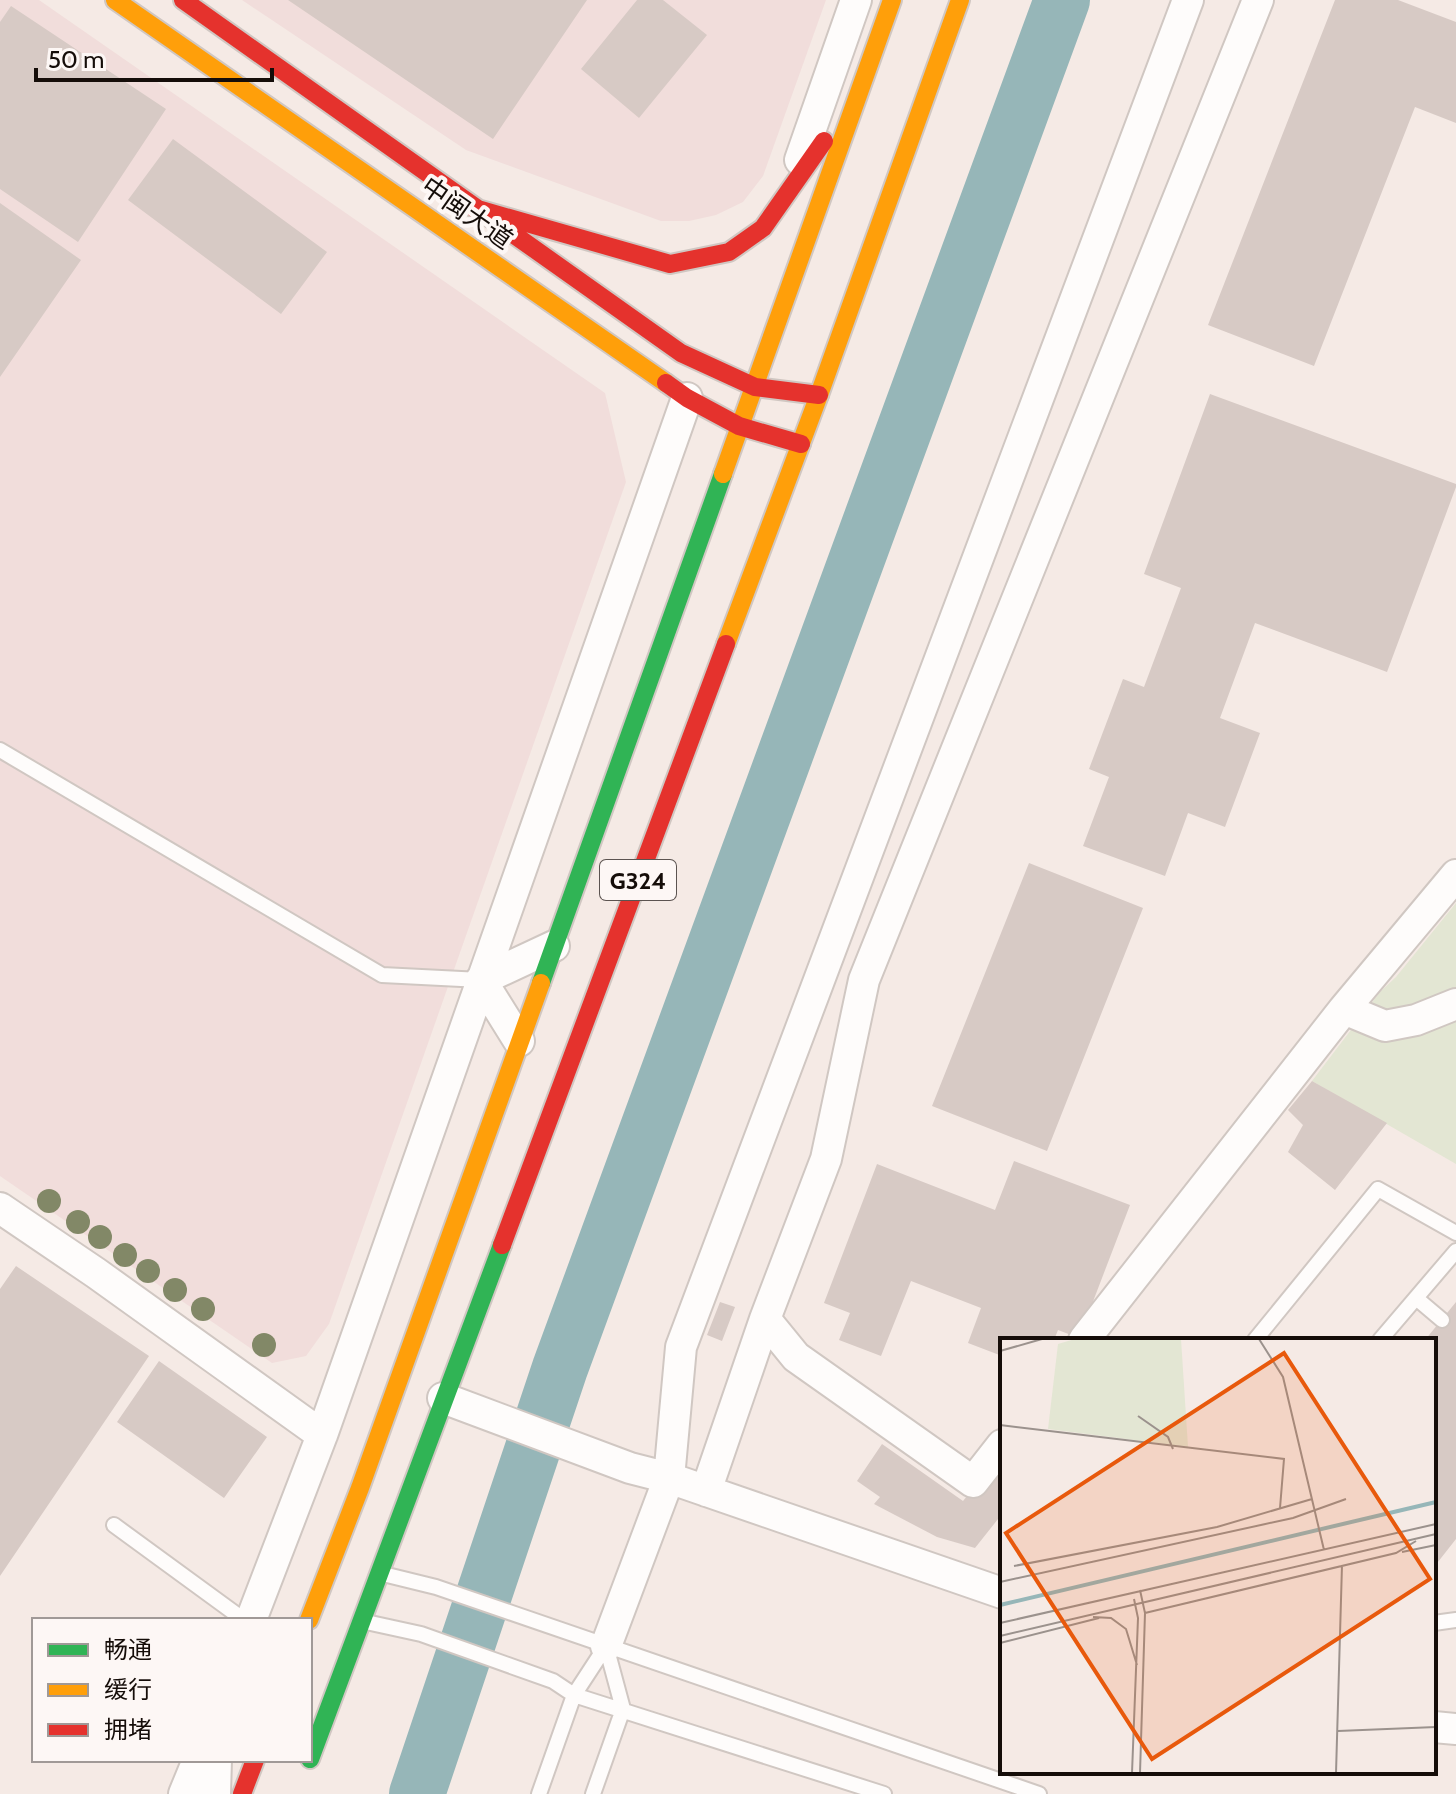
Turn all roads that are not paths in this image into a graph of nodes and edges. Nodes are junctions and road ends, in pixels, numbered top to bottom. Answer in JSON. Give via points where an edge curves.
{"nodes":[{"id":1,"x":115,"y":0,"type":"edge"},
{"id":2,"x":183,"y":0,"type":"edge"},
{"id":3,"x":856,"y":0,"type":"edge"},
{"id":4,"x":892,"y":0,"type":"edge"},
{"id":5,"x":960,"y":0,"type":"edge"},
{"id":6,"x":1188,"y":0,"type":"edge"},
{"id":7,"x":1258,"y":0,"type":"edge"},
{"id":8,"x":861,"y":86,"type":"junction"},
{"id":9,"x":788,"y":196,"type":"junction"},
{"id":10,"x":474,"y":208,"type":"junction"},
{"id":11,"x":755,"y":387,"type":"junction"},
{"id":12,"x":819,"y":395,"type":"junction"},
{"id":13,"x":687,"y":398,"type":"junction"},
{"id":14,"x":739,"y":426,"type":"junction"},
{"id":15,"x":801,"y":444,"type":"junction"},
{"id":16,"x":0,"y":750,"type":"edge"},
{"id":17,"x":1456,"y":875,"type":"edge"},
{"id":18,"x":554,"y":946,"type":"junction"},
{"id":19,"x":481,"y":980,"type":"junction"},
{"id":20,"x":1456,"y":1004,"type":"edge"},
{"id":21,"x":1344,"y":1009,"type":"junction"},
{"id":22,"x":519,"y":1041,"type":"junction"},
{"id":23,"x":0,"y":1208,"type":"edge"},
{"id":24,"x":1456,"y":1233,"type":"edge"},
{"id":25,"x":1456,"y":1251,"type":"edge"},
{"id":26,"x":1416,"y":1298,"type":"junction"},
{"id":27,"x":765,"y":1319,"type":"junction"},
{"id":28,"x":1442,"y":1320,"type":"dead end"},
{"id":29,"x":1388,"y":1337,"type":"edge"},
{"id":30,"x":1086,"y":1338,"type":"edge"},
{"id":31,"x":1257,"y":1338,"type":"edge"},
{"id":32,"x":443,"y":1398,"type":"junction"},
{"id":33,"x":322,"y":1435,"type":"junction"},
{"id":34,"x":1000,"y":1448,"type":"edge"},
{"id":35,"x":669,"y":1478,"type":"junction"},
{"id":36,"x":706,"y":1491,"type":"junction"},
{"id":37,"x":114,"y":1525,"type":"dead end"},
{"id":38,"x":379,"y":1573,"type":"junction"},
{"id":39,"x":1000,"y":1592,"type":"edge"},
{"id":40,"x":241,"y":1618,"type":"edge"},
{"id":41,"x":252,"y":1618,"type":"edge"},
{"id":42,"x":310,"y":1618,"type":"edge"},
{"id":43,"x":1456,"y":1620,"type":"edge"},
{"id":44,"x":359,"y":1621,"type":"junction"},
{"id":45,"x":1436,"y":1623,"type":"edge"},
{"id":46,"x":606,"y":1646,"type":"junction"},
{"id":47,"x":574,"y":1695,"type":"junction"},
{"id":48,"x":623,"y":1709,"type":"junction"},
{"id":49,"x":1436,"y":1727,"type":"edge"},
{"id":50,"x":1456,"y":1729,"type":"edge"},
{"id":51,"x":312,"y":1752,"type":"edge"},
{"id":52,"x":197,"y":1762,"type":"edge"},
{"id":53,"x":216,"y":1762,"type":"edge"},
{"id":54,"x":254,"y":1762,"type":"edge"},
{"id":55,"x":184,"y":1794,"type":"edge"},
{"id":56,"x":215,"y":1794,"type":"edge"},
{"id":57,"x":242,"y":1794,"type":"edge"},
{"id":58,"x":539,"y":1794,"type":"edge"},
{"id":59,"x":593,"y":1794,"type":"edge"},
{"id":60,"x":884,"y":1794,"type":"edge"},
{"id":61,"x":1039,"y":1794,"type":"edge"}],
"edges":[{"from":1,"to":13,"type":"main road","name":"中闽大道"},
{"from":2,"to":10,"type":"main road","name":"中闽大道"},
{"from":3,"to":9,"type":"street"},
{"from":4,"to":8,"type":"main road","number":"G324"},
{"from":5,"to":12,"type":"main road","number":"G324"},
{"from":6,"to":35,"type":"street","via":[[681,1347]]},
{"from":7,"to":27,"type":"street","via":[[864,980],[826,1159]]},
{"from":8,"to":9,"type":"main road"},
{"from":8,"to":11,"type":"main road","number":"G324"},
{"from":9,"to":10,"type":"main road","via":[[763,228],[729,252],[670,264]]},
{"from":10,"to":11,"type":"main road","name":"中闽大道","via":[[681,353]]},
{"from":11,"to":12,"type":"main road","name":"中闽大道"},
{"from":11,"to":14,"type":"main road","number":"G324"},
{"from":12,"to":15,"type":"main road","number":"G324"},
{"from":13,"to":14,"type":"main road","name":"中闽大道"},
{"from":13,"to":19,"type":"street"},
{"from":14,"to":15,"type":"main road","name":"中闽大道"},
{"from":14,"to":18,"type":"main road","number":"G324"},
{"from":15,"to":32,"type":"main road","number":"G324"},
{"from":16,"to":19,"type":"lane","via":[[382,975]]},
{"from":17,"to":21,"type":"street"},
{"from":18,"to":19,"type":"street"},
{"from":18,"to":22,"type":"main road","number":"G324"},
{"from":19,"to":22,"type":"street"},
{"from":19,"to":33,"type":"street"},
{"from":20,"to":21,"type":"street","via":[[1385,1026]]},
{"from":21,"to":30,"type":"street"},
{"from":22,"to":42,"type":"main road","number":"G324"},
{"from":23,"to":33,"type":"street"},
{"from":24,"to":31,"type":"lane","via":[[1378,1189]]},
{"from":25,"to":26,"type":"lane"},
{"from":26,"to":28,"type":"lane"},
{"from":26,"to":29,"type":"lane"},
{"from":27,"to":34,"type":"street","via":[[796,1357],[973,1482]]},
{"from":27,"to":36,"type":"street"},
{"from":32,"to":35,"type":"street"},
{"from":32,"to":38,"type":"main road","number":"G324"},
{"from":33,"to":41,"type":"street"},
{"from":35,"to":36,"type":"street"},
{"from":35,"to":46,"type":"street"},
{"from":36,"to":39,"type":"street"},
{"from":37,"to":40,"type":"lane"},
{"from":38,"to":44,"type":"main road","number":"G324"},
{"from":38,"to":46,"type":"lane","via":[[436,1587]]},
{"from":43,"to":45,"type":"lane"},
{"from":44,"to":47,"type":"lane","via":[[421,1634],[553,1681]]},
{"from":44,"to":51,"type":"main road","number":"G324"},
{"from":46,"to":47,"type":"lane"},
{"from":46,"to":48,"type":"lane"},
{"from":46,"to":61,"type":"lane"},
{"from":47,"to":48,"type":"lane"},
{"from":47,"to":58,"type":"lane"},
{"from":48,"to":59,"type":"lane"},
{"from":48,"to":60,"type":"lane"},
{"from":49,"to":50,"type":"street"},
{"from":52,"to":55,"type":"street"},
{"from":53,"to":56,"type":"street"},
{"from":54,"to":57,"type":"main road"}]}
